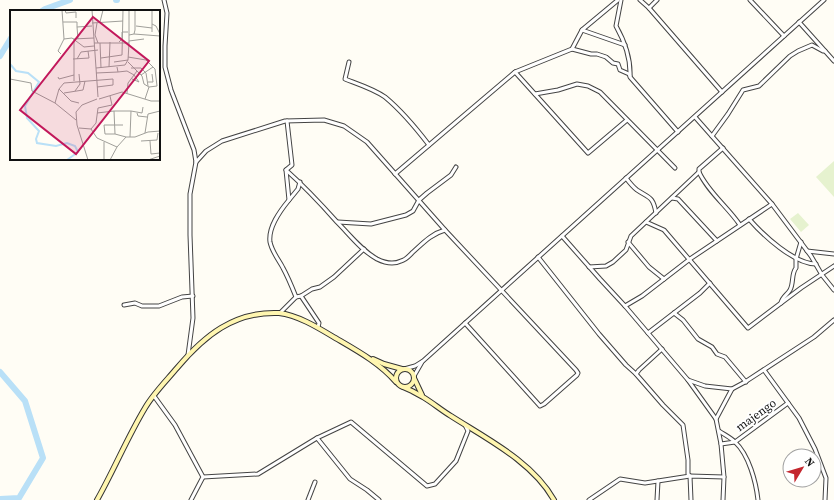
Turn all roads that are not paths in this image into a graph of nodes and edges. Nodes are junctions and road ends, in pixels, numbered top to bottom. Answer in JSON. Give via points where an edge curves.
{"nodes":[{"id":1,"x":164,"y":0,"type":"edge"},
{"id":2,"x":618,"y":0,"type":"edge"},
{"id":3,"x":621,"y":0,"type":"edge"},
{"id":4,"x":640,"y":0,"type":"edge"},
{"id":5,"x":657,"y":0,"type":"edge"},
{"id":6,"x":750,"y":0,"type":"edge"},
{"id":7,"x":824,"y":0,"type":"edge"},
{"id":8,"x":649,"y":8,"type":"junction"},
{"id":9,"x":799,"y":22,"type":"junction"},
{"id":10,"x":582,"y":30,"type":"junction"},
{"id":11,"x":784,"y":36,"type":"junction"},
{"id":12,"x":625,"y":45,"type":"junction"},
{"id":13,"x":572,"y":49,"type":"junction"},
{"id":14,"x":825,"y":51,"type":"junction"},
{"id":15,"x":834,"y":61,"type":"edge"},
{"id":16,"x":349,"y":62,"type":"dead end"},
{"id":17,"x":515,"y":72,"type":"junction"},
{"id":18,"x":630,"y":77,"type":"junction"},
{"id":19,"x":722,"y":92,"type":"junction"},
{"id":20,"x":535,"y":94,"type":"junction"},
{"id":21,"x":695,"y":117,"type":"junction"},
{"id":22,"x":627,"y":120,"type":"junction"},
{"id":23,"x":287,"y":121,"type":"junction"},
{"id":24,"x":678,"y":132,"type":"junction"},
{"id":25,"x":712,"y":136,"type":"junction"},
{"id":26,"x":429,"y":145,"type":"junction"},
{"id":27,"x":723,"y":148,"type":"junction"},
{"id":28,"x":656,"y":150,"type":"junction"},
{"id":29,"x":196,"y":162,"type":"junction"},
{"id":30,"x":456,"y":167,"type":"dead end"},
{"id":31,"x":675,"y":168,"type":"dead end"},
{"id":32,"x":286,"y":170,"type":"junction"},
{"id":33,"x":699,"y":172,"type":"junction"},
{"id":34,"x":395,"y":174,"type":"junction"},
{"id":35,"x":626,"y":178,"type":"junction"},
{"id":36,"x":300,"y":182,"type":"junction"},
{"id":37,"x":672,"y":198,"type":"junction"},
{"id":38,"x":289,"y":200,"type":"junction"},
{"id":39,"x":419,"y":200,"type":"junction"},
{"id":40,"x":772,"y":204,"type":"junction"},
{"id":41,"x":656,"y":213,"type":"junction"},
{"id":42,"x":749,"y":219,"type":"junction"},
{"id":43,"x":338,"y":222,"type":"junction"},
{"id":44,"x":646,"y":222,"type":"junction"},
{"id":45,"x":740,"y":225,"type":"junction"},
{"id":46,"x":445,"y":230,"type":"junction"},
{"id":47,"x":562,"y":236,"type":"junction"},
{"id":48,"x":717,"y":241,"type":"junction"},
{"id":49,"x":628,"y":242,"type":"junction"},
{"id":50,"x":801,"y":242,"type":"junction"},
{"id":51,"x":632,"y":248,"type":"junction"},
{"id":52,"x":364,"y":249,"type":"junction"},
{"id":53,"x":626,"y":249,"type":"junction"},
{"id":54,"x":807,"y":251,"type":"junction"},
{"id":55,"x":834,"y":254,"type":"edge"},
{"id":56,"x":538,"y":257,"type":"junction"},
{"id":57,"x":797,"y":258,"type":"junction"},
{"id":58,"x":690,"y":259,"type":"junction"},
{"id":59,"x":816,"y":264,"type":"junction"},
{"id":60,"x":834,"y":266,"type":"edge"},
{"id":61,"x":589,"y":267,"type":"junction"},
{"id":62,"x":822,"y":275,"type":"junction"},
{"id":63,"x":664,"y":279,"type":"junction"},
{"id":64,"x":710,"y":283,"type":"junction"},
{"id":65,"x":501,"y":290,"type":"junction"},
{"id":66,"x":834,"y":290,"type":"edge"},
{"id":67,"x":193,"y":296,"type":"junction"},
{"id":68,"x":301,"y":296,"type":"junction"},
{"id":69,"x":296,"y":297,"type":"junction"},
{"id":70,"x":781,"y":303,"type":"junction"},
{"id":71,"x":124,"y":305,"type":"dead end"},
{"id":72,"x":625,"y":306,"type":"junction"},
{"id":73,"x":280,"y":313,"type":"junction"},
{"id":74,"x":674,"y":313,"type":"junction"},
{"id":75,"x":834,"y":320,"type":"edge"},
{"id":76,"x":465,"y":323,"type":"junction"},
{"id":77,"x":318,"y":327,"type":"junction"},
{"id":78,"x":648,"y":333,"type":"junction"},
{"id":79,"x":662,"y":349,"type":"junction"},
{"id":80,"x":188,"y":355,"type":"junction"},
{"id":81,"x":366,"y":356,"type":"junction"},
{"id":82,"x":423,"y":361,"type":"junction"},
{"id":83,"x":403,"y":369,"type":"junction"},
{"id":84,"x":764,"y":370,"type":"junction"},
{"id":85,"x":636,"y":374,"type":"junction"},
{"id":86,"x":414,"y":377,"type":"junction"},
{"id":87,"x":688,"y":380,"type":"junction"},
{"id":88,"x":396,"y":382,"type":"junction"},
{"id":89,"x":746,"y":382,"type":"junction"},
{"id":90,"x":403,"y":388,"type":"junction"},
{"id":91,"x":732,"y":389,"type":"junction"},
{"id":92,"x":154,"y":396,"type":"junction"},
{"id":93,"x":423,"y":396,"type":"junction"},
{"id":94,"x":788,"y":403,"type":"junction"},
{"id":95,"x":716,"y":419,"type":"junction"},
{"id":96,"x":465,"y":424,"type":"junction"},
{"id":97,"x":719,"y":431,"type":"junction"},
{"id":98,"x":317,"y":438,"type":"junction"},
{"id":99,"x":735,"y":442,"type":"junction"},
{"id":100,"x":721,"y":444,"type":"junction"},
{"id":101,"x":690,"y":476,"type":"junction"},
{"id":102,"x":203,"y":477,"type":"junction"},
{"id":103,"x":724,"y":477,"type":"junction"},
{"id":104,"x":658,"y":481,"type":"junction"},
{"id":105,"x":315,"y":482,"type":"dead end"},
{"id":106,"x":97,"y":500,"type":"edge"},
{"id":107,"x":191,"y":500,"type":"edge"},
{"id":108,"x":308,"y":500,"type":"edge"},
{"id":109,"x":378,"y":500,"type":"edge"},
{"id":110,"x":554,"y":500,"type":"edge"},
{"id":111,"x":589,"y":500,"type":"edge"},
{"id":112,"x":657,"y":500,"type":"edge"},
{"id":113,"x":691,"y":500,"type":"edge"},
{"id":114,"x":723,"y":500,"type":"edge"},
{"id":115,"x":758,"y":500,"type":"edge"},
{"id":116,"x":825,"y":500,"type":"edge"}],
"edges":[{"from":1,"to":29,"type":"street","via":[[167,13],[165,67]]},
{"from":2,"to":10,"type":"street"},
{"from":3,"to":12,"type":"street","via":[[616,26]]},
{"from":4,"to":8,"type":"street"},
{"from":5,"to":8,"type":"street"},
{"from":6,"to":11,"type":"street"},
{"from":7,"to":9,"type":"street"},
{"from":8,"to":19,"type":"street"},
{"from":9,"to":11,"type":"street"},
{"from":9,"to":14,"type":"street"},
{"from":10,"to":12,"type":"street"},
{"from":10,"to":13,"type":"street"},
{"from":11,"to":19,"type":"street"},
{"from":12,"to":18,"type":"street"},
{"from":13,"to":17,"type":"street"},
{"from":13,"to":18,"type":"street","via":[[606,57],[618,64],[620,70]]},
{"from":14,"to":15,"type":"street"},
{"from":14,"to":25,"type":"street","via":[[812,45],[798,51],[786,59],[759,86],[743,90]]},
{"from":16,"to":26,"type":"street","via":[[345,80],[384,97]]},
{"from":17,"to":20,"type":"street"},
{"from":17,"to":26,"type":"street"},
{"from":18,"to":24,"type":"street"},
{"from":19,"to":21,"type":"street"},
{"from":20,"to":22,"type":"street","via":[[577,84],[588,86],[600,92]]},
{"from":20,"to":22,"type":"street","via":[[588,153]]},
{"from":21,"to":24,"type":"street"},
{"from":21,"to":25,"type":"street"},
{"from":22,"to":28,"type":"street"},
{"from":23,"to":29,"type":"street","via":[[222,141],[206,151]]},
{"from":23,"to":32,"type":"street","via":[[292,164]]},
{"from":23,"to":34,"type":"street","via":[[324,120],[344,126],[367,142]]},
{"from":24,"to":28,"type":"street"},
{"from":25,"to":27,"type":"street"},
{"from":26,"to":34,"type":"street"},
{"from":27,"to":33,"type":"street","via":[[699,169]]},
{"from":27,"to":40,"type":"street"},
{"from":28,"to":31,"type":"street"},
{"from":28,"to":35,"type":"street"},
{"from":29,"to":67,"type":"street","via":[[190,194]]},
{"from":30,"to":39,"type":"street","via":[[451,175]]},
{"from":32,"to":36,"type":"street"},
{"from":32,"to":38,"type":"street"},
{"from":33,"to":37,"type":"street"},
{"from":33,"to":45,"type":"street"},
{"from":34,"to":39,"type":"street"},
{"from":35,"to":41,"type":"street","via":[[636,190],[654,202]]},
{"from":35,"to":47,"type":"street"},
{"from":36,"to":38,"type":"street"},
{"from":36,"to":43,"type":"street"},
{"from":37,"to":41,"type":"street"},
{"from":37,"to":48,"type":"street","via":[[678,199]]},
{"from":38,"to":69,"type":"street","via":[[277,215],[270,242]]},
{"from":39,"to":43,"type":"street","via":[[413,211],[396,218],[371,224]]},
{"from":39,"to":46,"type":"street"},
{"from":40,"to":42,"type":"street"},
{"from":40,"to":50,"type":"street"},
{"from":41,"to":44,"type":"street"},
{"from":42,"to":45,"type":"street"},
{"from":42,"to":57,"type":"street","via":[[783,251]]},
{"from":43,"to":52,"type":"street"},
{"from":44,"to":49,"type":"street"},
{"from":44,"to":58,"type":"street","via":[[664,230]]},
{"from":45,"to":48,"type":"street"},
{"from":46,"to":52,"type":"street","via":[[428,238],[401,262],[385,262]]},
{"from":46,"to":65,"type":"street"},
{"from":47,"to":56,"type":"street"},
{"from":47,"to":61,"type":"street"},
{"from":48,"to":58,"type":"street"},
{"from":49,"to":51,"type":"street"},
{"from":49,"to":53,"type":"street"},
{"from":50,"to":54,"type":"street"},
{"from":50,"to":57,"type":"street"},
{"from":51,"to":53,"type":"street"},
{"from":51,"to":63,"type":"street"},
{"from":52,"to":68,"type":"street","via":[[326,284]]},
{"from":53,"to":61,"type":"street","via":[[606,266]]},
{"from":54,"to":55,"type":"street"},
{"from":54,"to":59,"type":"street"},
{"from":56,"to":65,"type":"street"},
{"from":56,"to":85,"type":"street","via":[[598,334]]},
{"from":57,"to":59,"type":"street","via":[[807,264]]},
{"from":57,"to":70,"type":"street","via":[[791,288]]},
{"from":58,"to":63,"type":"street"},
{"from":58,"to":64,"type":"street"},
{"from":59,"to":62,"type":"street"},
{"from":60,"to":62,"type":"street"},
{"from":61,"to":72,"type":"street"},
{"from":62,"to":66,"type":"street"},
{"from":62,"to":70,"type":"street"},
{"from":63,"to":72,"type":"street"},
{"from":64,"to":70,"type":"street","via":[[748,328]]},
{"from":64,"to":74,"type":"street"},
{"from":65,"to":76,"type":"street"},
{"from":65,"to":76,"type":"street","via":[[576,370],[577,375],[540,406]]},
{"from":67,"to":71,"type":"street","via":[[182,297],[159,306],[142,306],[135,303]]},
{"from":67,"to":80,"type":"street","via":[[194,318]]},
{"from":68,"to":69,"type":"street"},
{"from":68,"to":77,"type":"street","via":[[319,323]]},
{"from":69,"to":73,"type":"street"},
{"from":72,"to":78,"type":"street"},
{"from":73,"to":77,"type":"main road"},
{"from":73,"to":80,"type":"main road","via":[[254,315],[232,321],[211,334]]},
{"from":74,"to":78,"type":"street"},
{"from":74,"to":89,"type":"street","via":[[698,339],[725,357]]},
{"from":75,"to":84,"type":"street","via":[[814,337]]},
{"from":76,"to":82,"type":"street"},
{"from":77,"to":81,"type":"main road"},
{"from":78,"to":79,"type":"street"},
{"from":79,"to":85,"type":"street"},
{"from":79,"to":87,"type":"street"},
{"from":80,"to":92,"type":"main road"},
{"from":81,"to":83,"type":"main road"},
{"from":81,"to":88,"type":"main road"},
{"from":82,"to":83,"type":"street"},
{"from":82,"to":86,"type":"street"},
{"from":83,"to":86,"type":"main road","via":[[409,370]]},
{"from":83,"to":88,"type":"main road","via":[[397,373]]},
{"from":84,"to":89,"type":"street"},
{"from":84,"to":94,"type":"street"},
{"from":85,"to":101,"type":"street","via":[[684,425]]},
{"from":86,"to":90,"type":"main road","via":[[412,385]]},
{"from":86,"to":93,"type":"main road"},
{"from":87,"to":91,"type":"street","via":[[705,386]]},
{"from":87,"to":95,"type":"street"},
{"from":88,"to":90,"type":"main road"},
{"from":89,"to":91,"type":"street"},
{"from":90,"to":93,"type":"main road"},
{"from":91,"to":95,"type":"street"},
{"from":92,"to":102,"type":"street","via":[[175,425]]},
{"from":92,"to":106,"type":"main road","via":[[130,435]]},
{"from":93,"to":96,"type":"main road"},
{"from":94,"to":99,"type":"street","name":"majengo"},
{"from":94,"to":116,"type":"street","via":[[815,449],[826,478]]},
{"from":95,"to":97,"type":"street"},
{"from":96,"to":98,"type":"street","via":[[468,431],[456,461],[435,484],[427,486],[351,422]]},
{"from":96,"to":110,"type":"main road","via":[[528,468],[543,483]]},
{"from":97,"to":99,"type":"street","name":"majengo"},
{"from":97,"to":100,"type":"street"},
{"from":98,"to":102,"type":"street","via":[[258,474]]},
{"from":98,"to":109,"type":"street","via":[[350,479]]},
{"from":99,"to":100,"type":"street","name":"majengo"},
{"from":99,"to":115,"type":"street","name":"majengo","via":[[746,457],[757,485]]},
{"from":100,"to":103,"type":"street"},
{"from":101,"to":103,"type":"street"},
{"from":101,"to":104,"type":"street"},
{"from":101,"to":113,"type":"street"},
{"from":102,"to":107,"type":"street"},
{"from":103,"to":114,"type":"street"},
{"from":104,"to":111,"type":"street","via":[[620,480]]},
{"from":104,"to":112,"type":"street"},
{"from":105,"to":108,"type":"street"}]}
